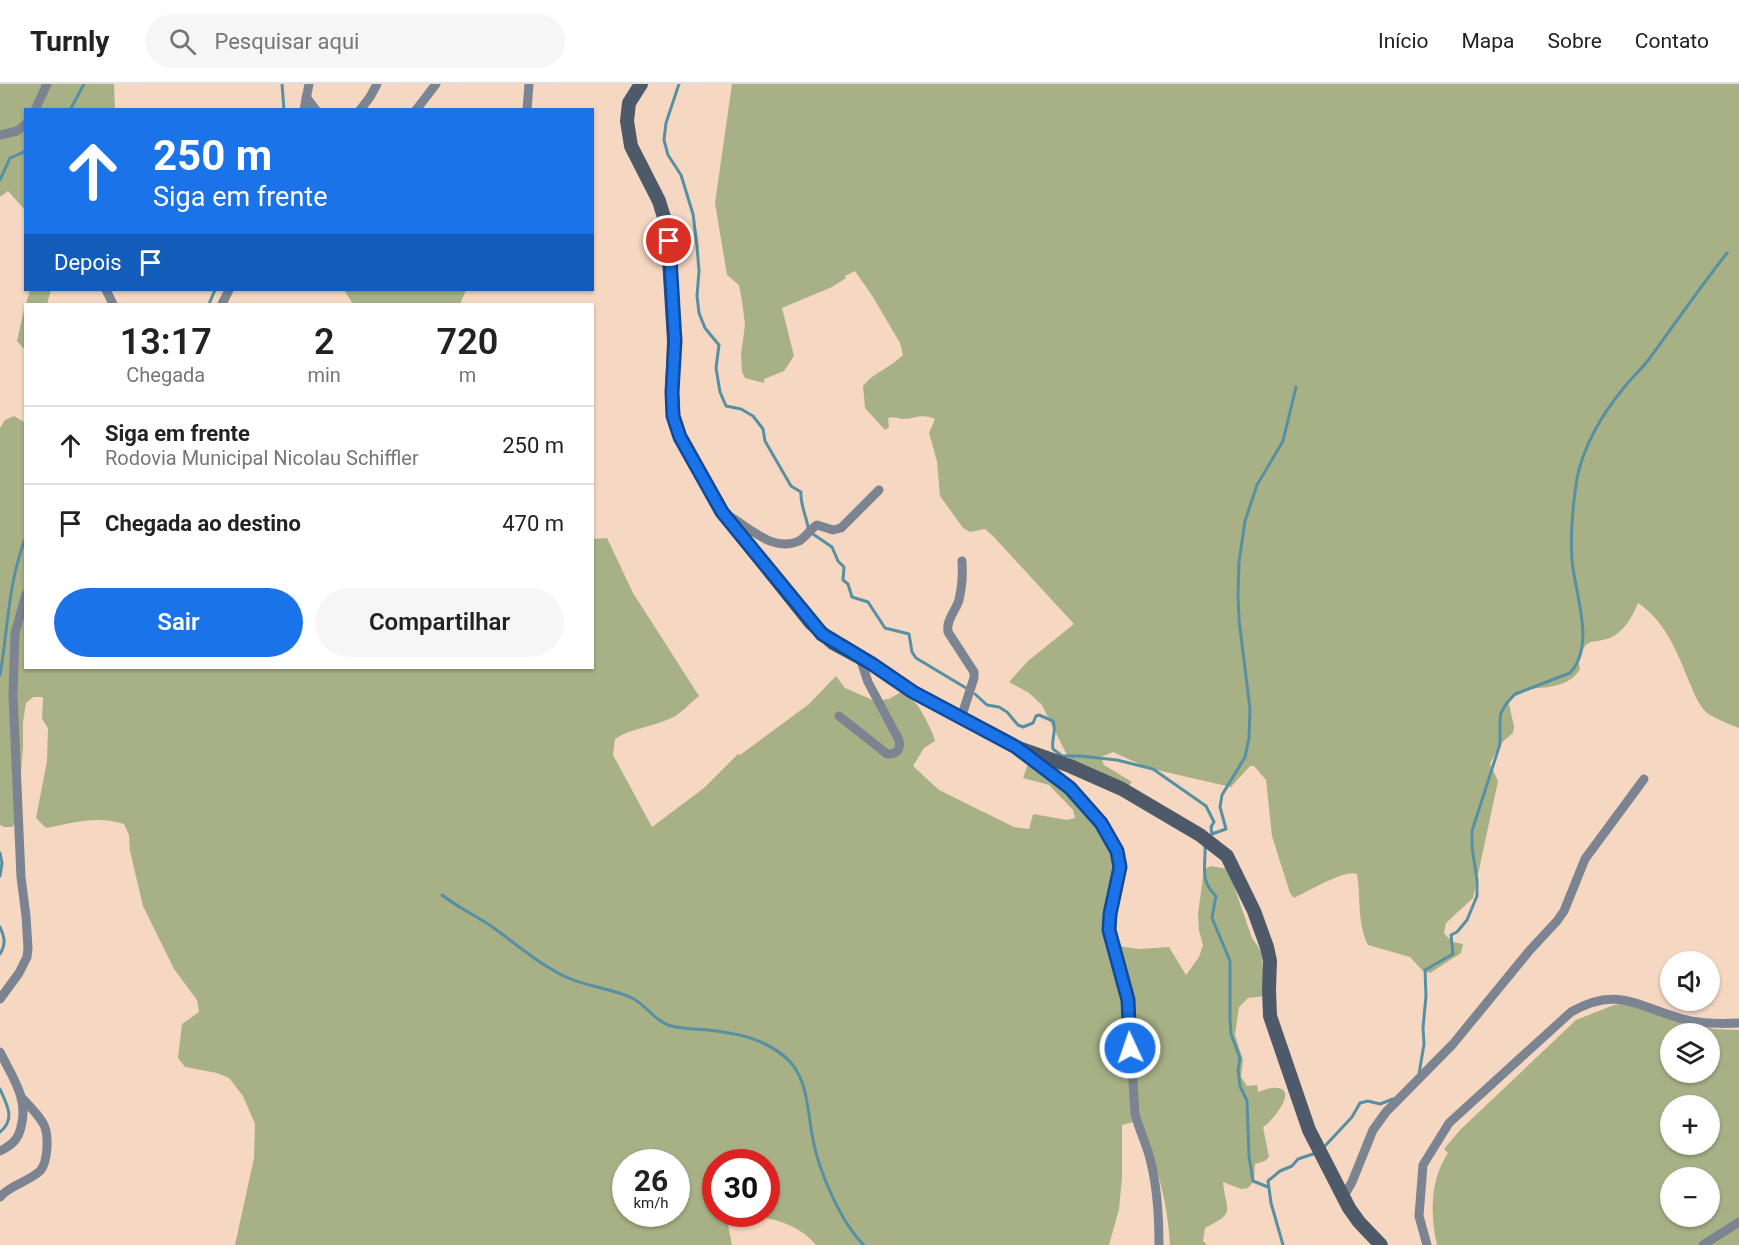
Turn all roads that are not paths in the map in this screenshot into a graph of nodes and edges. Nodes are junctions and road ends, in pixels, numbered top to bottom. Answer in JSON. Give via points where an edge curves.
{"nodes":[{"id":1,"x":48,"y":84,"type":"edge"},
{"id":2,"x":309,"y":84,"type":"edge"},
{"id":3,"x":377,"y":84,"type":"edge"},
{"id":4,"x":436,"y":84,"type":"edge"},
{"id":5,"x":529,"y":84,"type":"edge"},
{"id":6,"x":641,"y":84,"type":"edge"},
{"id":7,"x":306,"y":97,"type":"junction"},
{"id":8,"x":36,"y":108,"type":"edge"},
{"id":9,"x":304,"y":108,"type":"edge"},
{"id":10,"x":314,"y":108,"type":"edge"},
{"id":11,"x":362,"y":108,"type":"edge"},
{"id":12,"x":418,"y":108,"type":"edge"},
{"id":13,"x":526,"y":108,"type":"edge"},
{"id":14,"x":24,"y":126,"type":"edge"},
{"id":15,"x":0,"y":135,"type":"edge"},
{"id":16,"x":879,"y":490,"type":"dead end"},
{"id":17,"x":722,"y":512,"type":"junction"},
{"id":18,"x":962,"y":561,"type":"dead end"},
{"id":19,"x":24,"y":601,"type":"edge"},
{"id":20,"x":860,"y":658,"type":"junction"},
{"id":21,"x":838,"y":716,"type":"dead end"},
{"id":22,"x":960,"y":718,"type":"junction"},
{"id":23,"x":1016,"y":747,"type":"junction"},
{"id":24,"x":1644,"y":779,"type":"dead end"},
{"id":25,"x":0,"y":999,"type":"edge"},
{"id":26,"x":1739,"y":1023,"type":"edge"},
{"id":27,"x":0,"y":1052,"type":"edge"},
{"id":28,"x":23,"y":1099,"type":"junction"},
{"id":29,"x":0,"y":1150,"type":"edge"},
{"id":30,"x":0,"y":1197,"type":"edge"},
{"id":31,"x":1343,"y":1198,"type":"junction"},
{"id":32,"x":1739,"y":1222,"type":"edge"},
{"id":33,"x":1159,"y":1245,"type":"edge"},
{"id":34,"x":1381,"y":1245,"type":"edge"},
{"id":35,"x":1427,"y":1245,"type":"edge"},
{"id":36,"x":1703,"y":1245,"type":"edge"}],
"edges":[{"from":1,"to":8,"type":"street"},
{"from":2,"to":7,"type":"street"},
{"from":3,"to":11,"type":"street"},
{"from":4,"to":12,"type":"street"},
{"from":5,"to":13,"type":"street"},
{"from":6,"to":17,"type":"street","via":[[629,104],[627,121],[632,146],[668,227],[675,341],[673,416],[680,437]]},
{"from":7,"to":9,"type":"street"},
{"from":7,"to":10,"type":"street"},
{"from":14,"to":15,"type":"street"},
{"from":16,"to":17,"type":"street","via":[[840,528],[817,525],[794,543],[770,541]]},
{"from":17,"to":20,"type":"street","via":[[822,634]]},
{"from":18,"to":22,"type":"street","via":[[958,602],[947,626],[974,672]]},
{"from":19,"to":25,"type":"street","via":[[15,633],[13,695],[28,948],[19,973]]},
{"from":20,"to":21,"type":"street","via":[[867,682],[899,740],[898,751],[887,754]]},
{"from":20,"to":22,"type":"street"},
{"from":22,"to":23,"type":"street"},
{"from":23,"to":31,"type":"street","via":[[1122,789],[1227,855],[1268,947],[1273,1024],[1309,1130]]},
{"from":23,"to":33,"type":"street","via":[[1070,788],[1101,823],[1117,851],[1120,867],[1109,930],[1128,1000],[1135,1114],[1149,1155]]},
{"from":24,"to":31,"type":"street","via":[[1585,859],[1557,921],[1453,1044],[1373,1130]]},
{"from":26,"to":35,"type":"street","via":[[1684,1020],[1624,999],[1610,998],[1585,1004],[1557,1023],[1449,1123],[1423,1165],[1419,1216]]},
{"from":27,"to":28,"type":"street"},
{"from":28,"to":29,"type":"street","via":[[24,1111],[15,1142]]},
{"from":28,"to":30,"type":"street","via":[[45,1126],[44,1162],[39,1172]]},
{"from":31,"to":34,"type":"street"},
{"from":32,"to":36,"type":"street"}]}
